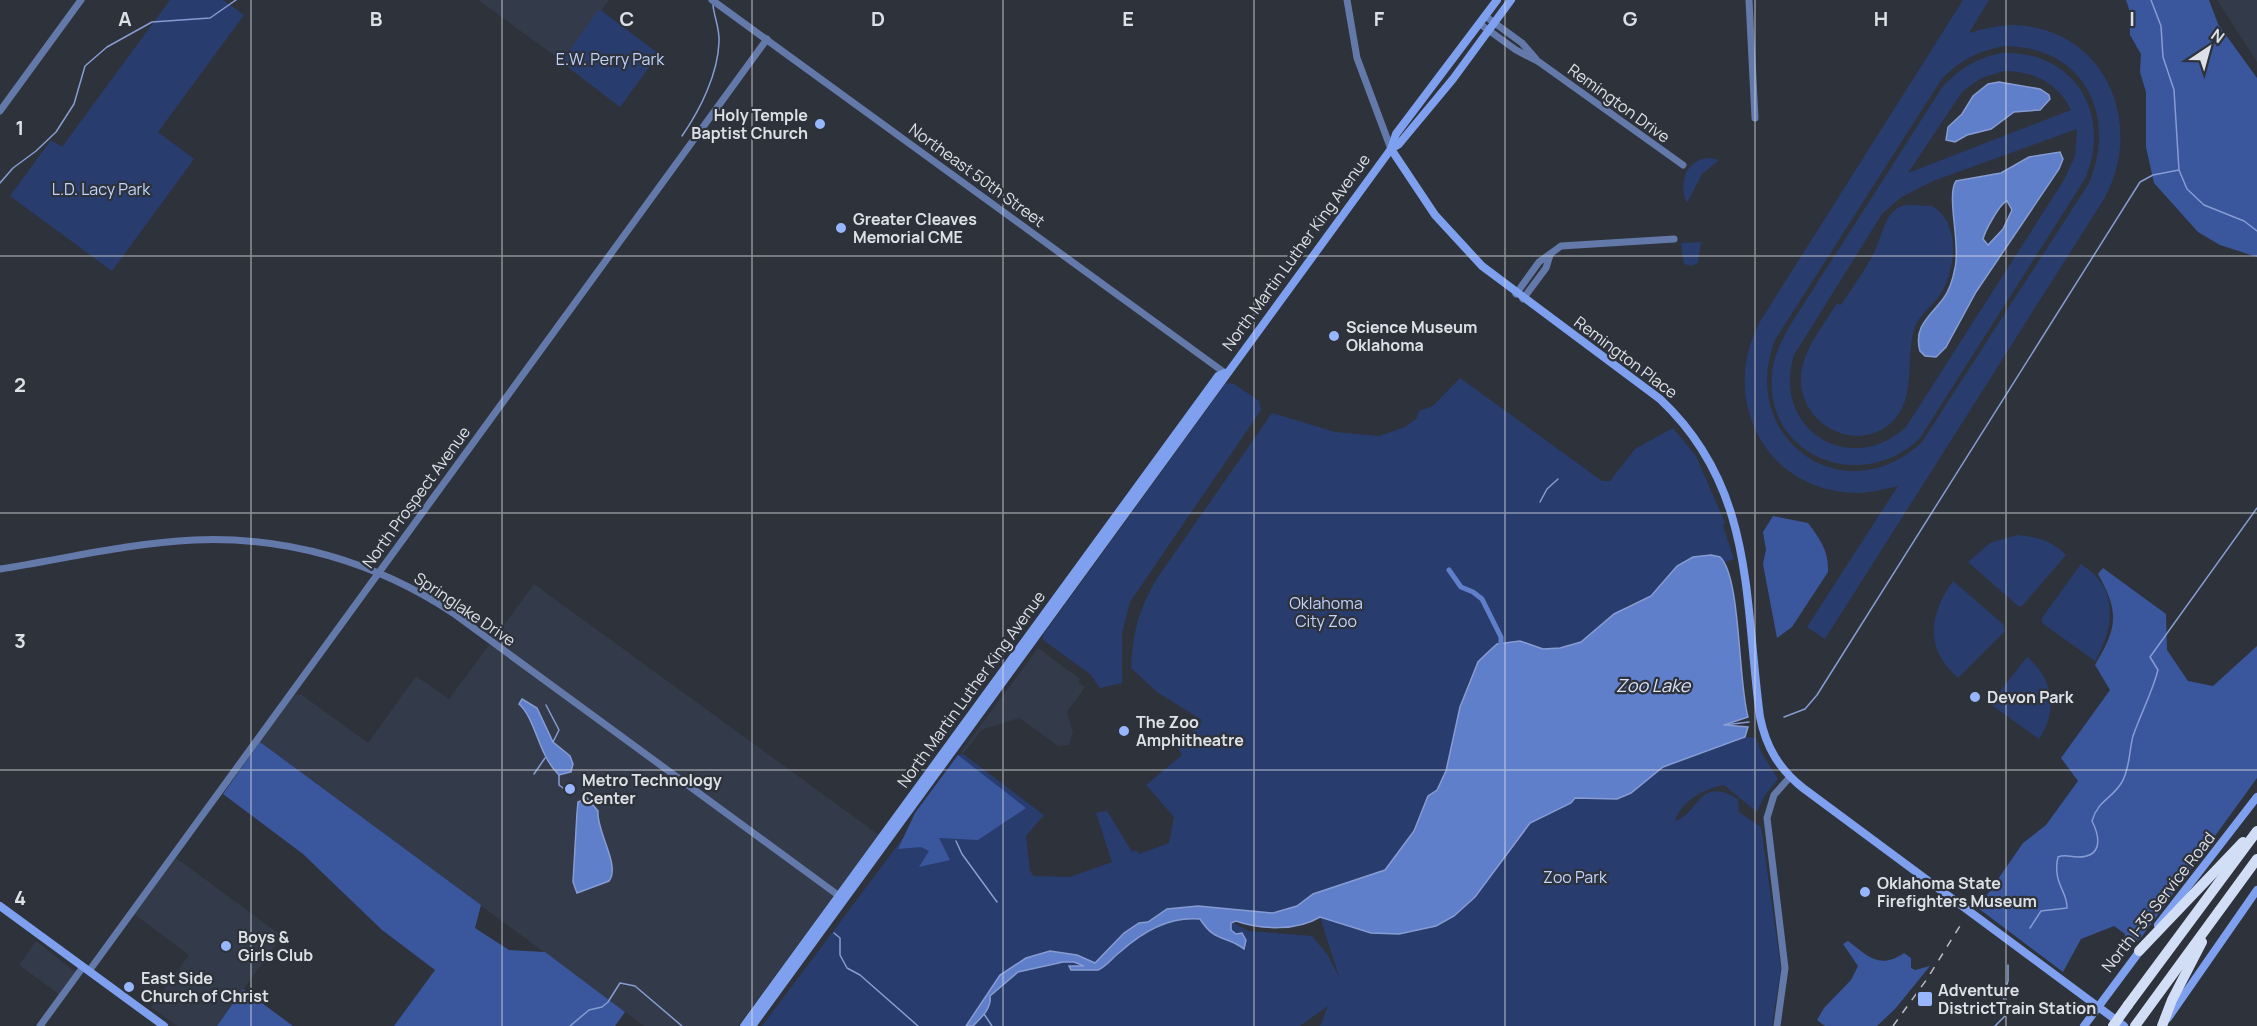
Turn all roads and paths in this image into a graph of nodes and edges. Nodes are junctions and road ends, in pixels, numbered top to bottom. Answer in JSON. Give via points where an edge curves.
{"nodes":[{"id":1,"x":81,"y":0,"type":"edge"},
{"id":2,"x":712,"y":0,"type":"edge"},
{"id":3,"x":1347,"y":0,"type":"edge"},
{"id":4,"x":1497,"y":0,"type":"edge"},
{"id":5,"x":1511,"y":0,"type":"edge"},
{"id":6,"x":1749,"y":0,"type":"edge"},
{"id":7,"x":1483,"y":20,"type":"junction"},
{"id":8,"x":1492,"y":27,"type":"junction"},
{"id":9,"x":766,"y":39,"type":"junction"},
{"id":10,"x":0,"y":111,"type":"edge"},
{"id":11,"x":1755,"y":118,"type":"dead end"},
{"id":12,"x":1390,"y":149,"type":"junction"},
{"id":13,"x":1683,"y":165,"type":"dead end"},
{"id":14,"x":1674,"y":239,"type":"dead end"},
{"id":15,"x":1520,"y":297,"type":"junction"},
{"id":16,"x":1225,"y":373,"type":"junction"},
{"id":17,"x":0,"y":569,"type":"edge"},
{"id":18,"x":378,"y":572,"type":"junction"},
{"id":19,"x":1790,"y":777,"type":"junction"},
{"id":20,"x":2257,"y":797,"type":"edge"},
{"id":21,"x":2257,"y":830,"type":"edge"},
{"id":22,"x":2257,"y":859,"type":"edge"},
{"id":23,"x":2257,"y":891,"type":"edge"},
{"id":24,"x":842,"y":897,"type":"junction"},
{"id":25,"x":0,"y":906,"type":"edge"},
{"id":26,"x":2208,"y":925,"type":"junction"},
{"id":27,"x":2139,"y":951,"type":"junction"},
{"id":28,"x":86,"y":969,"type":"junction"},
{"id":29,"x":2098,"y":1007,"type":"junction"},
{"id":30,"x":40,"y":1026,"type":"edge"},
{"id":31,"x":164,"y":1026,"type":"edge"},
{"id":32,"x":744,"y":1026,"type":"edge"},
{"id":33,"x":752,"y":1026,"type":"edge"},
{"id":34,"x":1777,"y":1026,"type":"edge"},
{"id":35,"x":2084,"y":1026,"type":"edge"},
{"id":36,"x":2113,"y":1026,"type":"edge"},
{"id":37,"x":2124,"y":1026,"type":"edge"},
{"id":38,"x":2135,"y":1026,"type":"edge"},
{"id":39,"x":2162,"y":1026,"type":"edge"}],
"edges":[{"from":1,"to":10,"type":"street"},
{"from":2,"to":9,"type":"street","name":"Northeast 50th Street"},
{"from":3,"to":12,"type":"street","via":[[1357,58]]},
{"from":4,"to":7,"type":"main road","name":"North Martin Luther King Avenue"},
{"from":5,"to":8,"type":"main road","name":"North Martin Luther King Avenue"},
{"from":6,"to":11,"type":"street"},
{"from":7,"to":8,"type":"street","name":"Remington Drive"},
{"from":7,"to":12,"type":"main road","name":"North Martin Luther King Avenue","via":[[1396,134]]},
{"from":8,"to":12,"type":"main road","name":"North Martin Luther King Avenue","via":[[1399,144]]},
{"from":8,"to":13,"type":"street","name":"Remington Drive","via":[[1522,43],[1539,62]]},
{"from":9,"to":16,"type":"street","name":"Northeast 50th Street"},
{"from":9,"to":18,"type":"street","name":"North Prospect Avenue"},
{"from":12,"to":15,"type":"main road","name":"Remington Place","via":[[1460,244]]},
{"from":12,"to":16,"type":"main road","name":"North Martin Luther King Avenue"},
{"from":14,"to":15,"type":"street","via":[[1567,244],[1550,255],[1546,268]]},
{"from":15,"to":19,"type":"main road","name":"Remington Place","via":[[1660,399],[1687,427],[1710,461],[1738,536],[1762,728],[1775,759]]},
{"from":16,"to":24,"type":"main road","name":"North Martin Luther King Avenue"},
{"from":17,"to":18,"type":"street","name":"Springlake Drive","via":[[153,544],[211,540],[294,547]]},
{"from":18,"to":24,"type":"street","name":"Springlake Drive","via":[[460,618]]},
{"from":18,"to":28,"type":"street","name":"North Prospect Avenue"},
{"from":19,"to":29,"type":"main road"},
{"from":19,"to":34,"type":"street","via":[[1774,795],[1767,818],[1785,968]]},
{"from":20,"to":27,"type":"main road","name":"North I-35 Service Road"},
{"from":21,"to":27,"type":"highway","via":[[2229,854]]},
{"from":21,"to":36,"type":"highway","bridge":true},
{"from":22,"to":26,"type":"highway"},
{"from":23,"to":39,"type":"main road"},
{"from":24,"to":32,"type":"main road","name":"North Martin Luther King Avenue"},
{"from":24,"to":33,"type":"main road","name":"North Martin Luther King Avenue"},
{"from":25,"to":28,"type":"main road"},
{"from":26,"to":38,"type":"highway"},
{"from":26,"to":39,"type":"highway"},
{"from":27,"to":29,"type":"main road","name":"North I-35 Service Road"},
{"from":28,"to":30,"type":"street","name":"North Prospect Avenue"},
{"from":28,"to":31,"type":"main road"},
{"from":29,"to":35,"type":"main road","name":"North I-35 Service Road"},
{"from":29,"to":37,"type":"main road"}]}
